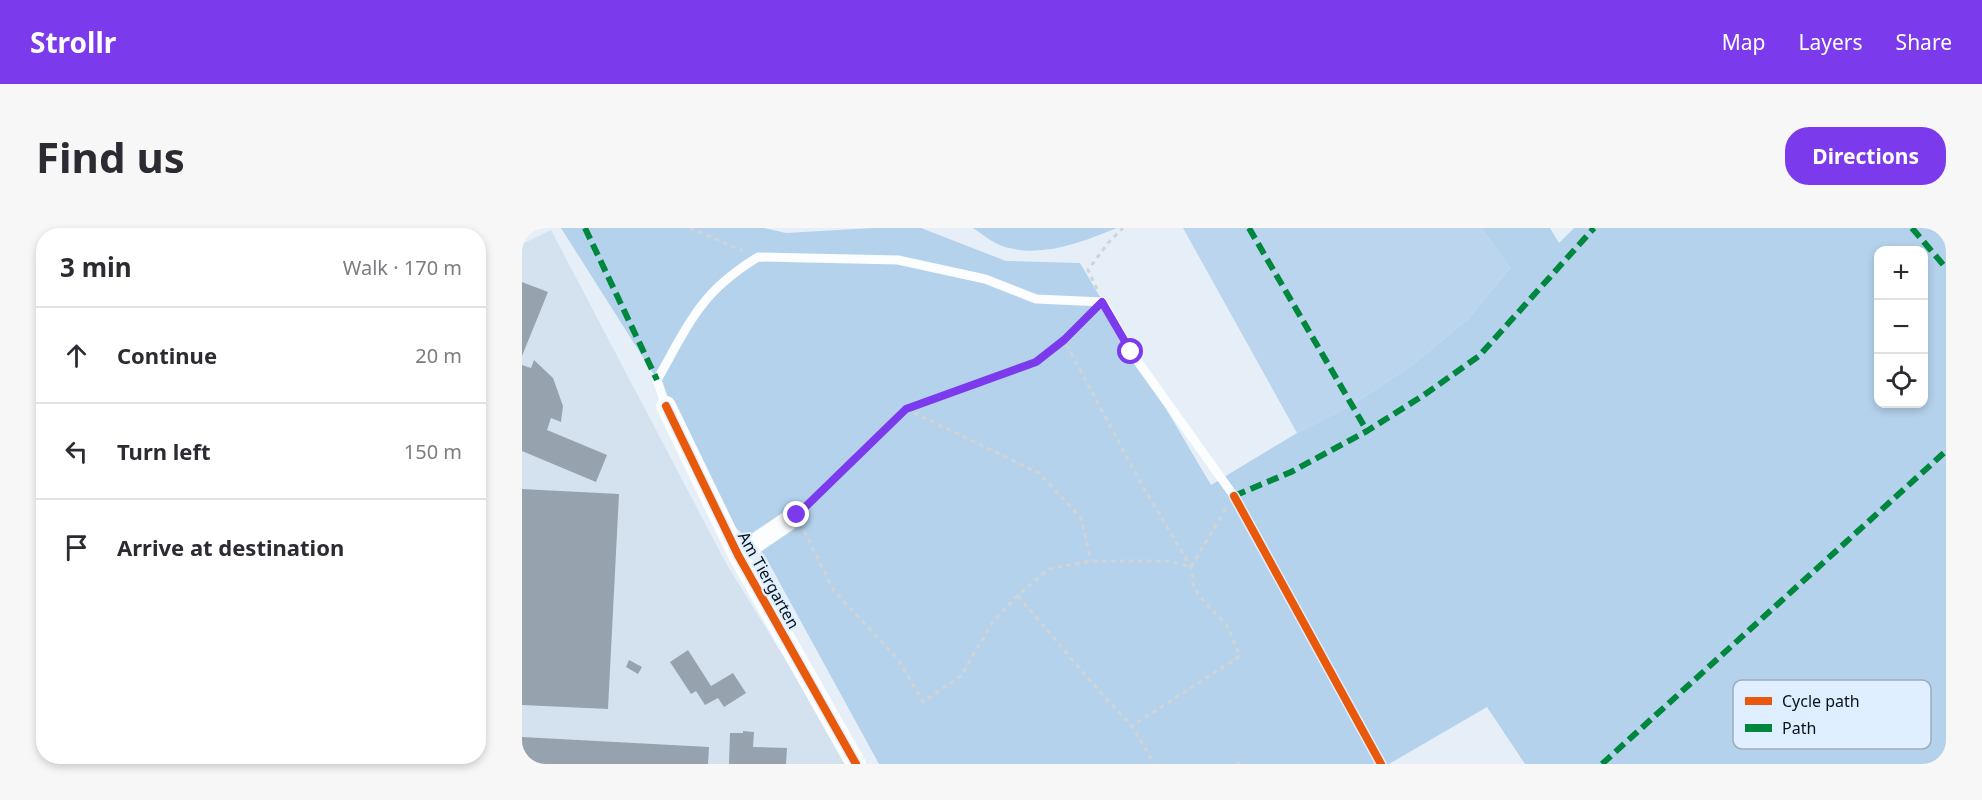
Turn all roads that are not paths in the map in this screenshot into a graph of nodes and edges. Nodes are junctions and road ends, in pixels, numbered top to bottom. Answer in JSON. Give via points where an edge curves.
{"nodes":[{"id":1,"x":666,"y":406,"type":"joint"},
{"id":2,"x":1234,"y":496,"type":"road end"},
{"id":3,"x":797,"y":515,"type":"road end"},
{"id":4,"x":738,"y":555,"type":"junction"},
{"id":5,"x":856,"y":764,"type":"edge"}],
"edges":[{"from":1,"to":2,"type":"lane","via":[[657,381],[701,305],[725,280],[758,257],[898,260],[985,279],[1036,299],[1102,302],[1131,352]]},
{"from":1,"to":4,"type":"street","name":"Am Tiergarten"},
{"from":3,"to":4,"type":"street","name":"Am Tiergarten"},
{"from":4,"to":5,"type":"street","name":"Am Tiergarten"}]}
